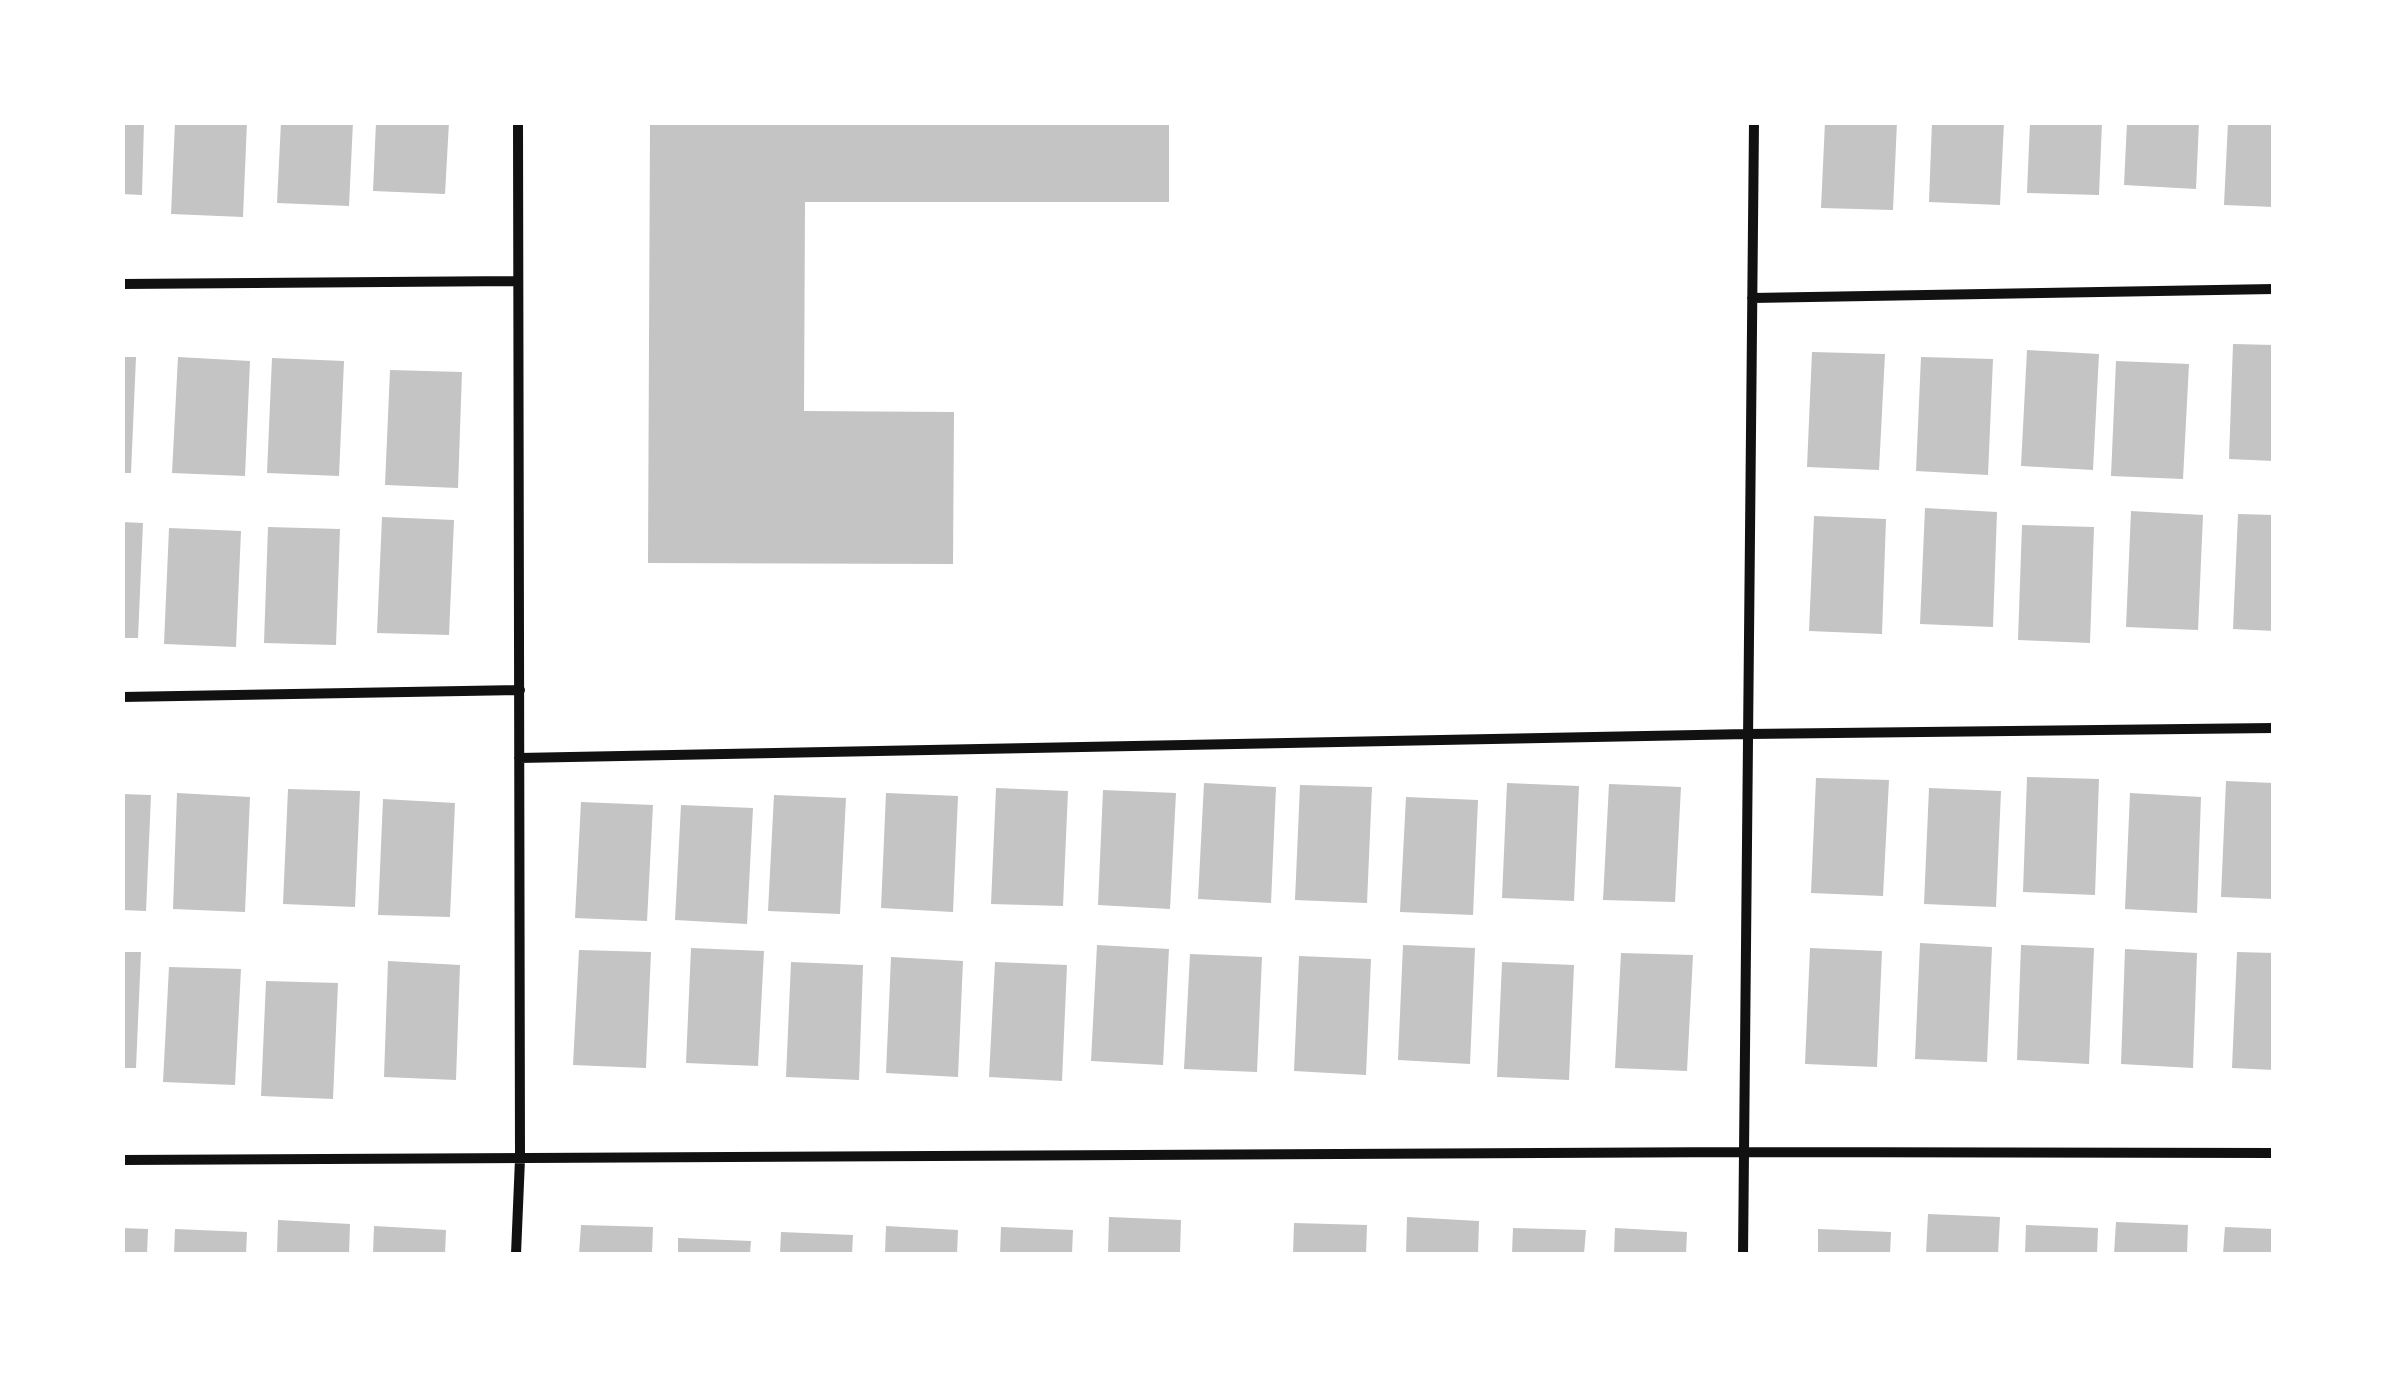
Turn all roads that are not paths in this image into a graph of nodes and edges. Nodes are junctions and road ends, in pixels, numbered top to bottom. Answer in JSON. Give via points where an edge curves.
{"nodes":[{"id":1,"x":518,"y":122,"type":"edge"},
{"id":2,"x":1754,"y":122,"type":"edge"},
{"id":3,"x":518,"y":281,"type":"junction"},
{"id":4,"x":122,"y":284,"type":"edge"},
{"id":5,"x":2274,"y":289,"type":"edge"},
{"id":6,"x":1752,"y":298,"type":"junction"},
{"id":7,"x":520,"y":690,"type":"junction"},
{"id":8,"x":122,"y":697,"type":"edge"},
{"id":9,"x":2274,"y":728,"type":"edge"},
{"id":10,"x":1748,"y":734,"type":"junction"},
{"id":11,"x":519,"y":758,"type":"junction"},
{"id":12,"x":1744,"y":1152,"type":"junction"},
{"id":13,"x":2274,"y":1153,"type":"edge"},
{"id":14,"x":520,"y":1159,"type":"junction"},
{"id":15,"x":122,"y":1160,"type":"edge"},
{"id":16,"x":516,"y":1254,"type":"edge"},
{"id":17,"x":1743,"y":1254,"type":"edge"}],
"edges":[{"from":1,"to":3,"type":"street"},
{"from":2,"to":6,"type":"street"},
{"from":3,"to":4,"type":"street"},
{"from":3,"to":7,"type":"street"},
{"from":5,"to":6,"type":"street"},
{"from":6,"to":10,"type":"street"},
{"from":7,"to":8,"type":"street"},
{"from":7,"to":11,"type":"street"},
{"from":9,"to":10,"type":"street"},
{"from":10,"to":11,"type":"street"},
{"from":10,"to":12,"type":"street"},
{"from":11,"to":14,"type":"street"},
{"from":12,"to":13,"type":"street"},
{"from":12,"to":14,"type":"street"},
{"from":12,"to":17,"type":"street"},
{"from":14,"to":15,"type":"street"},
{"from":14,"to":16,"type":"street"}]}
